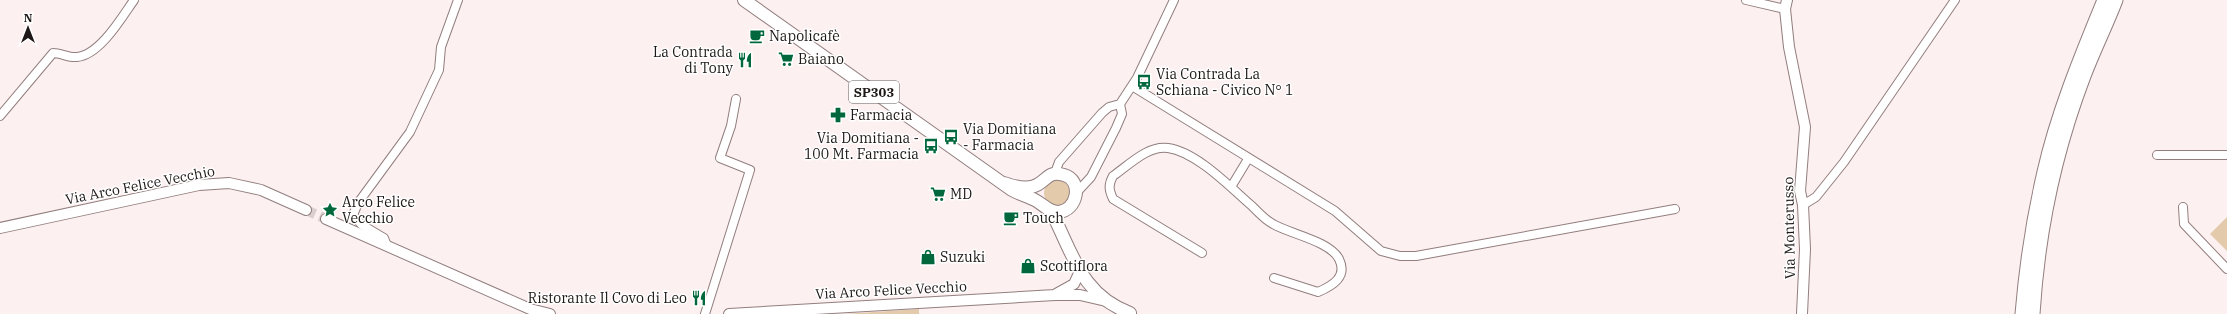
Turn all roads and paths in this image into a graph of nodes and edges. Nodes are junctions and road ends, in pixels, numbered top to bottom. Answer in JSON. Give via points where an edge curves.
{"nodes":[{"id":1,"x":134,"y":0,"type":"edge"},
{"id":2,"x":458,"y":0,"type":"edge"},
{"id":3,"x":744,"y":0,"type":"edge"},
{"id":4,"x":1174,"y":0,"type":"edge"},
{"id":5,"x":1746,"y":0,"type":"edge"},
{"id":6,"x":1955,"y":0,"type":"edge"},
{"id":7,"x":2104,"y":0,"type":"edge"},
{"id":8,"x":2116,"y":0,"type":"edge"},
{"id":9,"x":1786,"y":5,"type":"edge"},
{"id":10,"x":1132,"y":86,"type":"junction"},
{"id":11,"x":736,"y":99,"type":"dead end"},
{"id":12,"x":1120,"y":104,"type":"junction"},
{"id":13,"x":0,"y":116,"type":"edge"},
{"id":14,"x":2157,"y":155,"type":"dead end"},
{"id":15,"x":2227,"y":155,"type":"edge"},
{"id":16,"x":1248,"y":159,"type":"junction"},
{"id":17,"x":1055,"y":173,"type":"junction"},
{"id":18,"x":1004,"y":183,"type":"junction"},
{"id":19,"x":1040,"y":184,"type":"junction"},
{"id":20,"x":1231,"y":187,"type":"junction"},
{"id":21,"x":1077,"y":192,"type":"junction"},
{"id":22,"x":1040,"y":202,"type":"junction"},
{"id":23,"x":1803,"y":205,"type":"junction"},
{"id":24,"x":2183,"y":207,"type":"dead end"},
{"id":25,"x":1068,"y":209,"type":"junction"},
{"id":26,"x":1674,"y":209,"type":"dead end"},
{"id":27,"x":306,"y":210,"type":"tunnel mouth"},
{"id":28,"x":1051,"y":211,"type":"junction"},
{"id":29,"x":326,"y":219,"type":"tunnel mouth"},
{"id":30,"x":0,"y":228,"type":"edge"},
{"id":31,"x":387,"y":246,"type":"junction"},
{"id":32,"x":1202,"y":253,"type":"dead end"},
{"id":33,"x":2226,"y":264,"type":"edge"},
{"id":34,"x":1080,"y":271,"type":"junction"},
{"id":35,"x":1274,"y":278,"type":"dead end"},
{"id":36,"x":1094,"y":283,"type":"junction"},
{"id":37,"x":1055,"y":295,"type":"junction"},
{"id":38,"x":1080,"y":295,"type":"junction"},
{"id":39,"x":1108,"y":302,"type":"junction"},
{"id":40,"x":533,"y":311,"type":"edge"},
{"id":41,"x":550,"y":314,"type":"edge"},
{"id":42,"x":705,"y":314,"type":"edge"},
{"id":43,"x":729,"y":314,"type":"edge"},
{"id":44,"x":733,"y":314,"type":"edge"},
{"id":45,"x":1131,"y":314,"type":"edge"},
{"id":46,"x":1802,"y":314,"type":"edge"},
{"id":47,"x":2022,"y":314,"type":"edge"},
{"id":48,"x":2033,"y":314,"type":"edge"}],
"edges":[{"from":1,"to":13,"type":"street","via":[[106,39],[87,54],[77,57],[53,53]]},
{"from":2,"to":31,"type":"street","via":[[441,47],[439,70],[410,132],[358,203],[354,215],[362,225],[384,238]]},
{"from":3,"to":18,"type":"main road","number":"SP303"},
{"from":4,"to":10,"type":"street"},
{"from":5,"to":9,"type":"street"},
{"from":6,"to":23,"type":"street","via":[[1844,162],[1816,197]]},
{"from":7,"to":47,"type":"highway","via":[[2061,114],[2044,172],[2030,242]]},
{"from":8,"to":48,"type":"highway","via":[[2084,77],[2054,174],[2037,264]]},
{"from":9,"to":23,"type":"street","name":"Via Monterusso","via":[[1789,47],[1805,127],[1800,191]]},
{"from":10,"to":12,"type":"street"},
{"from":10,"to":16,"type":"street","via":[[1149,94]]},
{"from":11,"to":42,"type":"street","via":[[732,126],[720,158],[750,170]]},
{"from":12,"to":17,"type":"street","via":[[1109,107],[1102,113],[1059,162]]},
{"from":12,"to":21,"type":"street","via":[[1122,114],[1116,128],[1090,177]]},
{"from":14,"to":15,"type":"street"},
{"from":16,"to":20,"type":"street"},
{"from":16,"to":26,"type":"street","via":[[1335,211],[1381,251],[1400,256],[1416,256]]},
{"from":17,"to":19,"type":"main road","via":[[1046,176]]},
{"from":17,"to":21,"type":"main road","via":[[1066,175],[1074,182]]},
{"from":18,"to":19,"type":"main road","via":[[1025,188]]},
{"from":18,"to":22,"type":"main road","via":[[1012,190]]},
{"from":19,"to":22,"type":"main road","via":[[1037,193]]},
{"from":20,"to":32,"type":"street","via":[[1195,159],[1179,150],[1168,148],[1152,149],[1113,176],[1110,182],[1109,190],[1114,199]]},
{"from":20,"to":35,"type":"street","via":[[1272,224],[1330,250],[1339,258],[1341,266],[1341,275],[1333,286],[1318,292]]},
{"from":21,"to":25,"type":"main road","via":[[1076,199]]},
{"from":22,"to":28,"type":"main road"},
{"from":23,"to":46,"type":"street","name":"Via Monterusso","via":[[1805,249]]},
{"from":24,"to":33,"type":"street","via":[[2184,224]]},
{"from":25,"to":28,"type":"main road","via":[[1060,212]]},
{"from":25,"to":36,"type":"main road","via":[[1065,227],[1068,240]]},
{"from":27,"to":30,"type":"street","name":"Via Arco Felice Vecchio","via":[[261,190],[229,183],[199,185]]},
{"from":28,"to":34,"type":"main road","via":[[1068,252]]},
{"from":29,"to":31,"type":"street"},
{"from":31,"to":40,"type":"street"},
{"from":34,"to":36,"type":"main road"},
{"from":34,"to":37,"type":"street","name":"Via Arco Felice Vecchio","via":[[1074,284]]},
{"from":36,"to":38,"type":"street","via":[[1088,292]]},
{"from":36,"to":39,"type":"main road"},
{"from":36,"to":45,"type":"main road"},
{"from":37,"to":38,"type":"street","name":"Via Arco Felice Vecchio"},
{"from":37,"to":44,"type":"street","name":"Via Arco Felice Vecchio"},
{"from":38,"to":39,"type":"street","name":"Via Arco Felice Vecchio"},
{"from":39,"to":45,"type":"main road"},
{"from":40,"to":41,"type":"street"},
{"from":43,"to":44,"type":"street","name":"Via Arco Felice Vecchio"}]}
